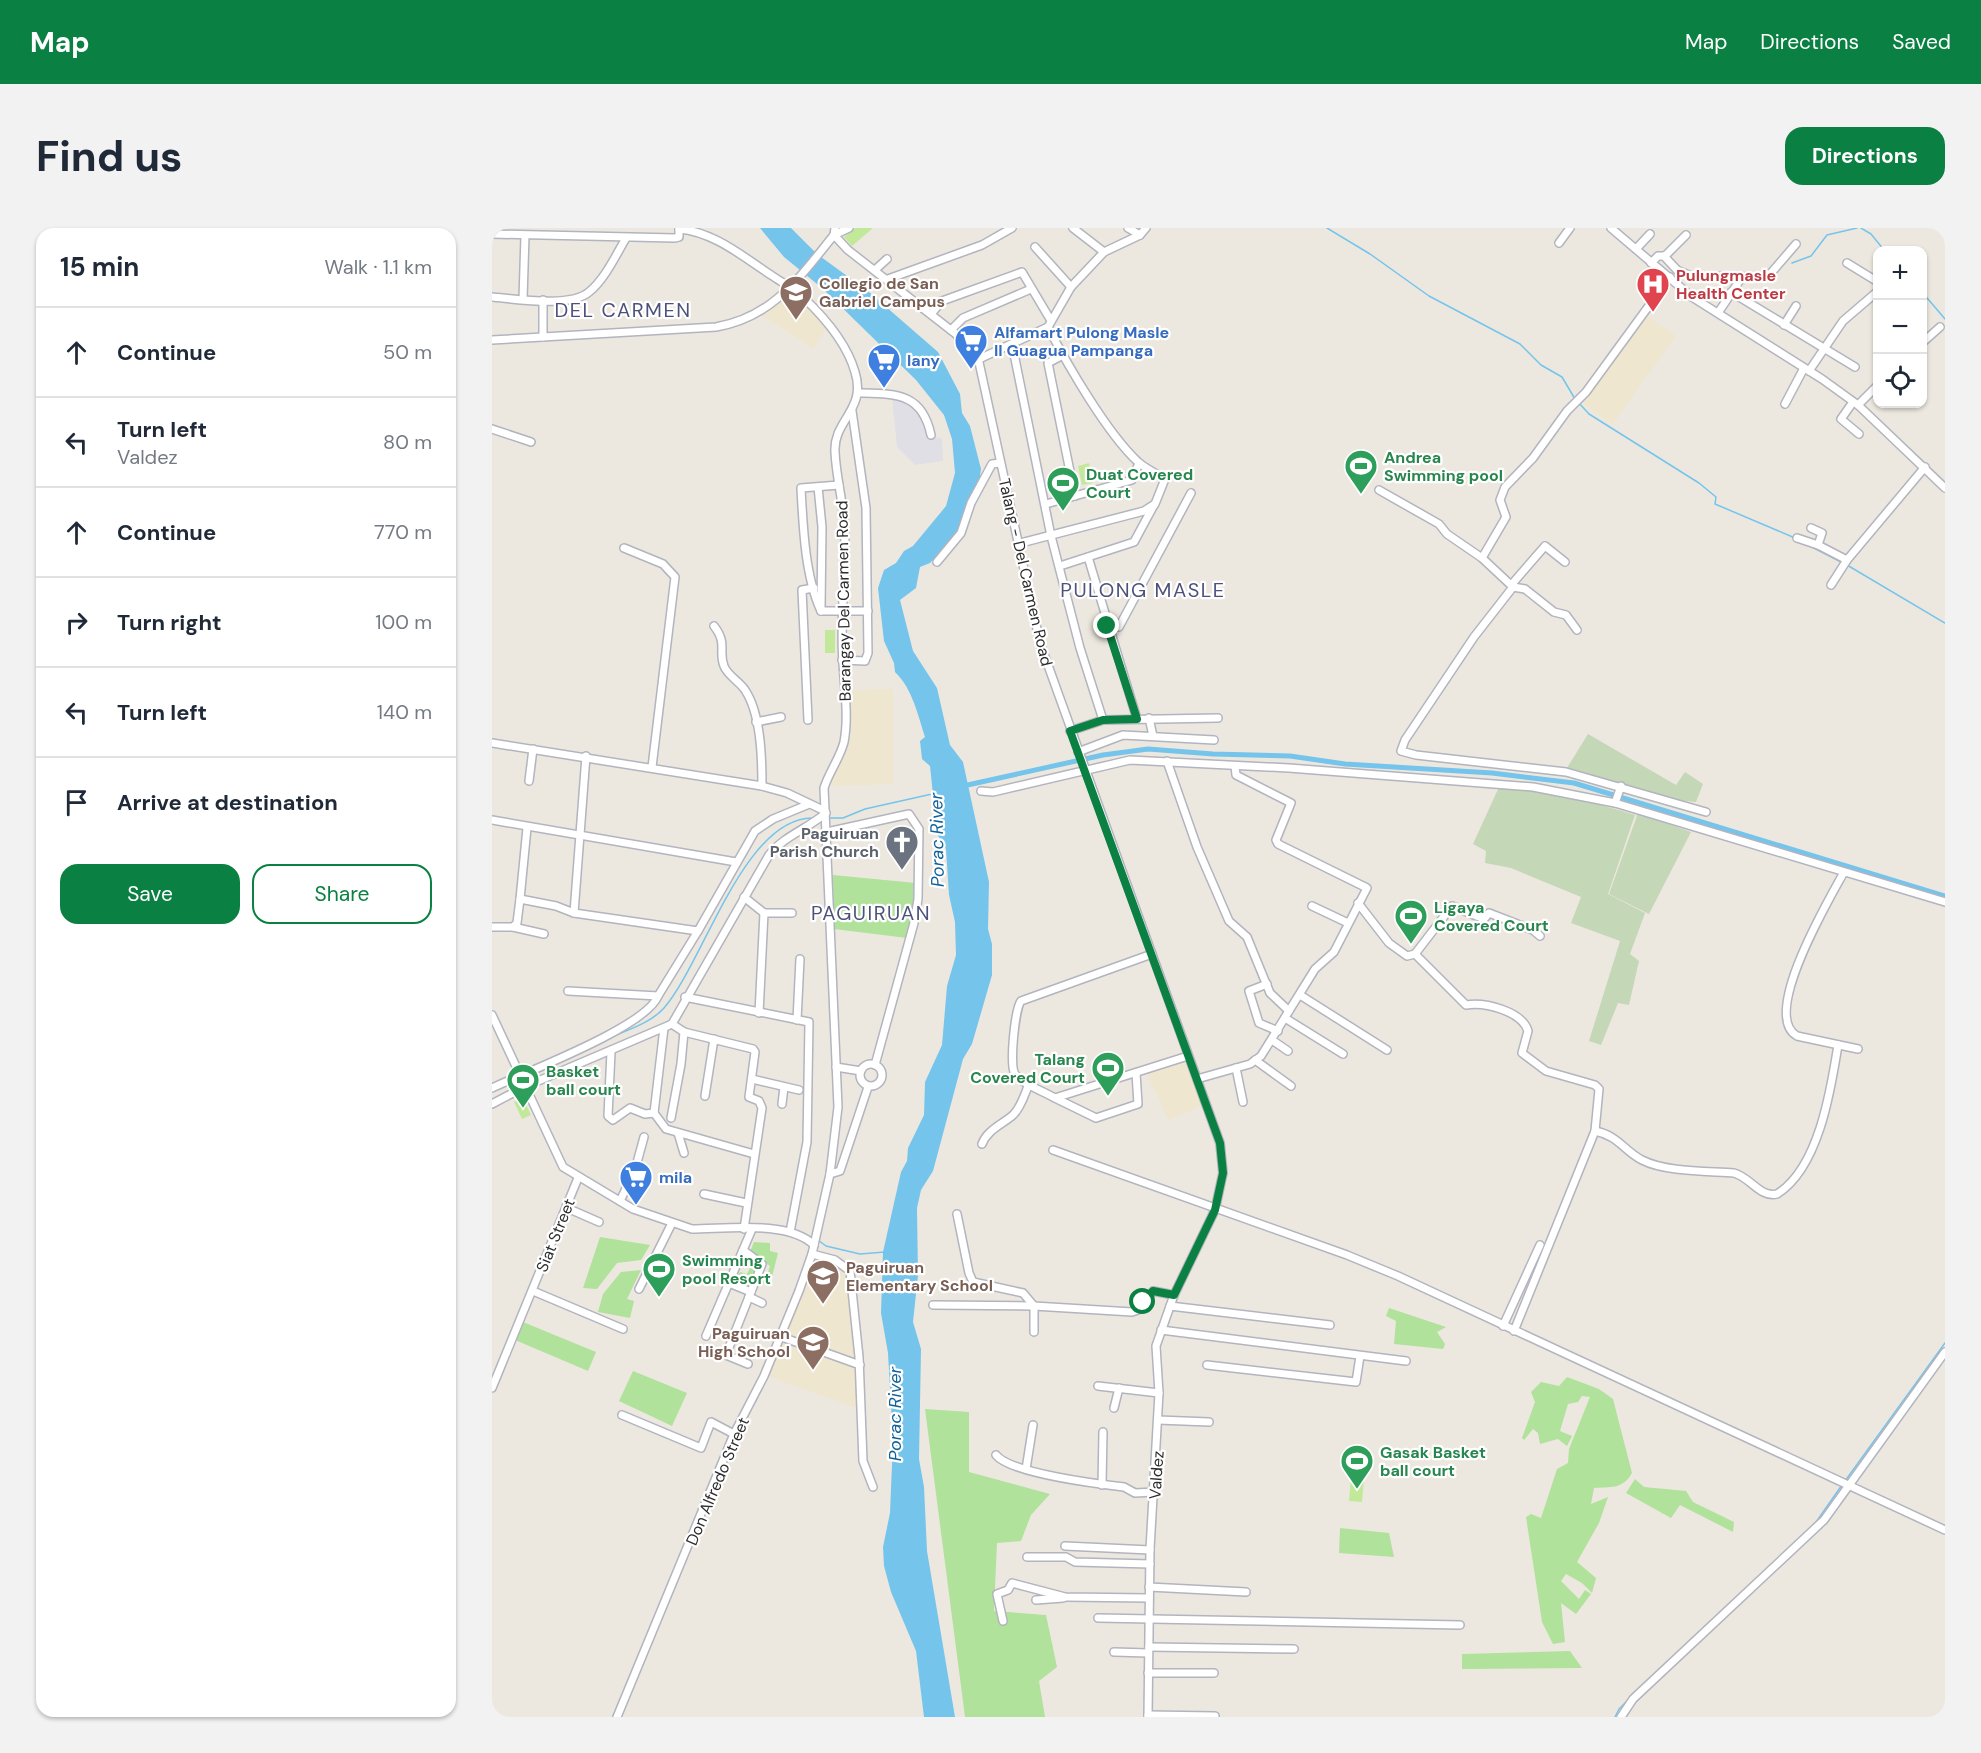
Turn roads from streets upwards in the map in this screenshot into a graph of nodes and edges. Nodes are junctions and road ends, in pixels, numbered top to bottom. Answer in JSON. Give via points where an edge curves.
{"nodes":[{"id":1,"x":679,"y":228,"type":"edge"},
{"id":2,"x":849,"y":228,"type":"edge"},
{"id":3,"x":1012,"y":228,"type":"edge"},
{"id":4,"x":1073,"y":228,"type":"edge"},
{"id":5,"x":1128,"y":228,"type":"edge"},
{"id":6,"x":1146,"y":228,"type":"edge"},
{"id":7,"x":1570,"y":228,"type":"edge"},
{"id":8,"x":1611,"y":228,"type":"edge"},
{"id":9,"x":834,"y":232,"type":"edge"},
{"id":10,"x":492,"y":234,"type":"edge"},
{"id":11,"x":1650,"y":234,"type":"dead end"},
{"id":12,"x":1140,"y":235,"type":"junction"},
{"id":13,"x":1686,"y":235,"type":"dead end"},
{"id":14,"x":525,"y":236,"type":"junction"},
{"id":15,"x":626,"y":237,"type":"junction"},
{"id":16,"x":1559,"y":243,"type":"dead end"},
{"id":17,"x":1796,"y":244,"type":"dead end"},
{"id":18,"x":1035,"y":247,"type":"dead end"},
{"id":19,"x":1636,"y":249,"type":"junction"},
{"id":20,"x":1104,"y":252,"type":"junction"},
{"id":21,"x":1664,"y":256,"type":"junction"},
{"id":22,"x":887,"y":259,"type":"dead end"},
{"id":23,"x":1651,"y":263,"type":"junction"},
{"id":24,"x":1847,"y":263,"type":"dead end"},
{"id":25,"x":876,"y":269,"type":"junction"},
{"id":26,"x":1742,"y":277,"type":"junction"},
{"id":27,"x":1670,"y":278,"type":"junction"},
{"id":28,"x":888,"y":279,"type":"junction"},
{"id":29,"x":1873,"y":279,"type":"edge"},
{"id":30,"x":1071,"y":287,"type":"junction"},
{"id":31,"x":790,"y":288,"type":"junction"},
{"id":32,"x":1031,"y":289,"type":"junction"},
{"id":33,"x":1731,"y":292,"type":"junction"},
{"id":34,"x":1873,"y":295,"type":"edge"},
{"id":35,"x":492,"y":297,"type":"edge"},
{"id":36,"x":523,"y":299,"type":"junction"},
{"id":37,"x":543,"y":300,"type":"junction"},
{"id":38,"x":1796,"y":306,"type":"dead end"},
{"id":39,"x":1718,"y":313,"type":"junction"},
{"id":40,"x":931,"y":314,"type":"junction"},
{"id":41,"x":1050,"y":319,"type":"junction"},
{"id":42,"x":1784,"y":325,"type":"junction"},
{"id":43,"x":1048,"y":327,"type":"junction"},
{"id":44,"x":1940,"y":327,"type":"dead end"},
{"id":45,"x":951,"y":330,"type":"junction"},
{"id":46,"x":543,"y":337,"type":"junction"},
{"id":47,"x":1927,"y":339,"type":"edge"},
{"id":48,"x":492,"y":340,"type":"edge"},
{"id":49,"x":1012,"y":344,"type":"junction"},
{"id":50,"x":1822,"y":349,"type":"junction"},
{"id":51,"x":1062,"y":356,"type":"junction"},
{"id":52,"x":979,"y":359,"type":"junction"},
{"id":53,"x":1855,"y":367,"type":"dead end"},
{"id":54,"x":1807,"y":369,"type":"junction"},
{"id":55,"x":1873,"y":389,"type":"edge"},
{"id":56,"x":859,"y":393,"type":"junction"},
{"id":57,"x":1785,"y":404,"type":"dead end"},
{"id":58,"x":1856,"y":404,"type":"junction"},
{"id":59,"x":852,"y":411,"type":"junction"},
{"id":60,"x":492,"y":429,"type":"edge"},
{"id":61,"x":1859,"y":434,"type":"dead end"},
{"id":62,"x":930,"y":435,"type":"dead end"},
{"id":63,"x":531,"y":442,"type":"dead end"},
{"id":64,"x":1000,"y":463,"type":"junction"},
{"id":65,"x":1139,"y":463,"type":"junction"},
{"id":66,"x":1925,"y":467,"type":"junction"},
{"id":67,"x":839,"y":485,"type":"junction"},
{"id":68,"x":818,"y":487,"type":"junction"},
{"id":69,"x":1945,"y":488,"type":"edge"},
{"id":70,"x":1379,"y":490,"type":"dead end"},
{"id":71,"x":1191,"y":493,"type":"dead end"},
{"id":72,"x":1075,"y":496,"type":"junction"},
{"id":73,"x":1046,"y":504,"type":"junction"},
{"id":74,"x":1155,"y":504,"type":"junction"},
{"id":75,"x":1811,"y":528,"type":"dead end"},
{"id":76,"x":1052,"y":536,"type":"junction"},
{"id":77,"x":1797,"y":538,"type":"dead end"},
{"id":78,"x":1017,"y":543,"type":"junction"},
{"id":79,"x":1818,"y":544,"type":"junction"},
{"id":80,"x":624,"y":548,"type":"dead end"},
{"id":81,"x":1088,"y":557,"type":"junction"},
{"id":82,"x":1482,"y":558,"type":"junction"},
{"id":83,"x":938,"y":562,"type":"dead end"},
{"id":84,"x":1565,"y":562,"type":"dead end"},
{"id":85,"x":1845,"y":562,"type":"junction"},
{"id":86,"x":1060,"y":566,"type":"junction"},
{"id":87,"x":1831,"y":585,"type":"dead end"},
{"id":88,"x":1512,"y":586,"type":"junction"},
{"id":89,"x":814,"y":588,"type":"junction"},
{"id":90,"x":821,"y":611,"type":"junction"},
{"id":91,"x":843,"y":611,"type":"junction"},
{"id":92,"x":868,"y":611,"type":"junction"},
{"id":93,"x":714,"y":626,"type":"dead end"},
{"id":94,"x":1107,"y":626,"type":"junction"},
{"id":95,"x":1577,"y":630,"type":"dead end"},
{"id":96,"x":842,"y":660,"type":"junction"},
{"id":97,"x":781,"y":717,"type":"dead end"},
{"id":98,"x":1149,"y":718,"type":"junction"},
{"id":99,"x":1218,"y":718,"type":"dead end"},
{"id":100,"x":1137,"y":719,"type":"junction"},
{"id":101,"x":808,"y":720,"type":"dead end"},
{"id":102,"x":1103,"y":720,"type":"junction"},
{"id":103,"x":756,"y":722,"type":"junction"},
{"id":104,"x":1070,"y":731,"type":"junction"},
{"id":105,"x":1153,"y":735,"type":"junction"},
{"id":106,"x":1214,"y":740,"type":"dead end"},
{"id":107,"x":492,"y":743,"type":"edge"},
{"id":108,"x":533,"y":749,"type":"junction"},
{"id":109,"x":1079,"y":754,"type":"junction"},
{"id":110,"x":586,"y":756,"type":"junction"},
{"id":111,"x":1167,"y":761,"type":"junction"},
{"id":112,"x":1235,"y":766,"type":"junction"},
{"id":113,"x":652,"y":767,"type":"junction"},
{"id":114,"x":1084,"y":767,"type":"junction"},
{"id":115,"x":529,"y":781,"type":"dead end"},
{"id":116,"x":762,"y":786,"type":"junction"},
{"id":117,"x":1621,"y":788,"type":"junction"},
{"id":118,"x":981,"y":792,"type":"dead end"},
{"id":119,"x":1616,"y":801,"type":"junction"},
{"id":120,"x":807,"y":805,"type":"junction"},
{"id":121,"x":1706,"y":812,"type":"dead end"},
{"id":122,"x":823,"y":815,"type":"junction"},
{"id":123,"x":492,"y":820,"type":"edge"},
{"id":124,"x":527,"y":828,"type":"junction"},
{"id":125,"x":826,"y":829,"type":"junction"},
{"id":126,"x":582,"y":836,"type":"junction"},
{"id":127,"x":736,"y":862,"type":"junction"},
{"id":128,"x":1844,"y":872,"type":"junction"},
{"id":129,"x":744,"y":897,"type":"junction"},
{"id":130,"x":520,"y":899,"type":"junction"},
{"id":131,"x":1945,"y":902,"type":"edge"},
{"id":132,"x":1358,"y":903,"type":"junction"},
{"id":133,"x":1312,"y":906,"type":"dead end"},
{"id":134,"x":574,"y":913,"type":"junction"},
{"id":135,"x":764,"y":913,"type":"junction"},
{"id":136,"x":792,"y":913,"type":"dead end"},
{"id":137,"x":1348,"y":923,"type":"junction"},
{"id":138,"x":492,"y":927,"type":"edge"},
{"id":139,"x":513,"y":927,"type":"junction"},
{"id":140,"x":698,"y":931,"type":"junction"},
{"id":141,"x":544,"y":934,"type":"dead end"},
{"id":142,"x":1540,"y":936,"type":"dead end"},
{"id":143,"x":1152,"y":954,"type":"junction"},
{"id":144,"x":1415,"y":954,"type":"junction"},
{"id":145,"x":800,"y":959,"type":"dead end"},
{"id":146,"x":1267,"y":984,"type":"junction"},
{"id":147,"x":568,"y":991,"type":"dead end"},
{"id":148,"x":1299,"y":995,"type":"junction"},
{"id":149,"x":658,"y":996,"type":"junction"},
{"id":150,"x":685,"y":997,"type":"junction"},
{"id":151,"x":759,"y":1013,"type":"junction"},
{"id":152,"x":492,"y":1015,"type":"edge"},
{"id":153,"x":1287,"y":1015,"type":"junction"},
{"id":154,"x":797,"y":1020,"type":"junction"},
{"id":155,"x":672,"y":1024,"type":"junction"},
{"id":156,"x":664,"y":1028,"type":"junction"},
{"id":157,"x":1278,"y":1031,"type":"junction"},
{"id":158,"x":684,"y":1032,"type":"junction"},
{"id":159,"x":714,"y":1039,"type":"junction"},
{"id":160,"x":1272,"y":1040,"type":"junction"},
{"id":161,"x":1838,"y":1045,"type":"junction"},
{"id":162,"x":1858,"y":1049,"type":"dead end"},
{"id":163,"x":1387,"y":1050,"type":"dead end"},
{"id":164,"x":1288,"y":1051,"type":"dead end"},
{"id":165,"x":612,"y":1052,"type":"junction"},
{"id":166,"x":1343,"y":1054,"type":"dead end"},
{"id":167,"x":1188,"y":1056,"type":"junction"},
{"id":168,"x":1255,"y":1060,"type":"junction"},
{"id":169,"x":875,"y":1065,"type":"junction"},
{"id":170,"x":836,"y":1067,"type":"junction"},
{"id":171,"x":1236,"y":1068,"type":"junction"},
{"id":172,"x":861,"y":1071,"type":"junction"},
{"id":173,"x":1136,"y":1073,"type":"junction"},
{"id":174,"x":519,"y":1076,"type":"junction"},
{"id":175,"x":752,"y":1079,"type":"junction"},
{"id":176,"x":1197,"y":1079,"type":"junction"},
{"id":177,"x":1029,"y":1084,"type":"junction"},
{"id":178,"x":1291,"y":1086,"type":"dead end"},
{"id":179,"x":524,"y":1087,"type":"junction"},
{"id":180,"x":784,"y":1087,"type":"junction"},
{"id":181,"x":868,"y":1087,"type":"junction"},
{"id":182,"x":492,"y":1088,"type":"edge"},
{"id":183,"x":799,"y":1089,"type":"dead end"},
{"id":184,"x":705,"y":1096,"type":"dead end"},
{"id":185,"x":1054,"y":1098,"type":"junction"},
{"id":186,"x":1243,"y":1102,"type":"dead end"},
{"id":187,"x":492,"y":1104,"type":"edge"},
{"id":188,"x":782,"y":1104,"type":"dead end"},
{"id":189,"x":654,"y":1113,"type":"junction"},
{"id":190,"x":671,"y":1118,"type":"dead end"},
{"id":191,"x":1595,"y":1131,"type":"junction"},
{"id":192,"x":678,"y":1133,"type":"junction"},
{"id":193,"x":644,"y":1137,"type":"dead end"},
{"id":194,"x":982,"y":1144,"type":"dead end"},
{"id":195,"x":1053,"y":1150,"type":"dead end"},
{"id":196,"x":684,"y":1153,"type":"dead end"},
{"id":197,"x":754,"y":1154,"type":"junction"},
{"id":198,"x":830,"y":1174,"type":"junction"},
{"id":199,"x":578,"y":1178,"type":"junction"},
{"id":200,"x":704,"y":1194,"type":"dead end"},
{"id":201,"x":620,"y":1201,"type":"junction"},
{"id":202,"x":746,"y":1203,"type":"junction"},
{"id":203,"x":567,"y":1208,"type":"junction"},
{"id":204,"x":1215,"y":1210,"type":"junction"},
{"id":205,"x":957,"y":1214,"type":"dead end"},
{"id":206,"x":599,"y":1222,"type":"dead end"},
{"id":207,"x":672,"y":1223,"type":"junction"},
{"id":208,"x":744,"y":1229,"type":"junction"},
{"id":209,"x":752,"y":1229,"type":"junction"},
{"id":210,"x":790,"y":1232,"type":"junction"},
{"id":211,"x":1201,"y":1241,"type":"joint"},
{"id":212,"x":814,"y":1245,"type":"junction"},
{"id":213,"x":1540,"y":1245,"type":"dead end"},
{"id":214,"x":743,"y":1250,"type":"junction"},
{"id":215,"x":812,"y":1254,"type":"junction"},
{"id":216,"x":729,"y":1282,"type":"junction"},
{"id":217,"x":639,"y":1289,"type":"dead end"},
{"id":218,"x":533,"y":1291,"type":"junction"},
{"id":219,"x":750,"y":1295,"type":"junction"},
{"id":220,"x":1174,"y":1295,"type":"junction"},
{"id":221,"x":762,"y":1303,"type":"dead end"},
{"id":222,"x":933,"y":1305,"type":"dead end"},
{"id":223,"x":1034,"y":1306,"type":"junction"},
{"id":224,"x":1170,"y":1306,"type":"junction"},
{"id":225,"x":1330,"y":1325,"type":"dead end"},
{"id":226,"x":1503,"y":1326,"type":"junction"},
{"id":227,"x":623,"y":1329,"type":"dead end"},
{"id":228,"x":1161,"y":1330,"type":"junction"},
{"id":229,"x":1514,"y":1331,"type":"junction"},
{"id":230,"x":1034,"y":1332,"type":"dead end"},
{"id":231,"x":706,"y":1336,"type":"dead end"},
{"id":232,"x":780,"y":1336,"type":"junction"},
{"id":233,"x":1945,"y":1352,"type":"edge"},
{"id":234,"x":1360,"y":1356,"type":"junction"},
{"id":235,"x":1406,"y":1360,"type":"dead end"},
{"id":236,"x":748,"y":1364,"type":"dead end"},
{"id":237,"x":860,"y":1365,"type":"junction"},
{"id":238,"x":1207,"y":1365,"type":"dead end"},
{"id":239,"x":1098,"y":1386,"type":"dead end"},
{"id":240,"x":492,"y":1388,"type":"edge"},
{"id":241,"x":1119,"y":1388,"type":"junction"},
{"id":242,"x":1159,"y":1393,"type":"junction"},
{"id":243,"x":1114,"y":1408,"type":"dead end"},
{"id":244,"x":622,"y":1415,"type":"dead end"},
{"id":245,"x":1158,"y":1420,"type":"junction"},
{"id":246,"x":1209,"y":1422,"type":"dead end"},
{"id":247,"x":1033,"y":1425,"type":"dead end"},
{"id":248,"x":1104,"y":1432,"type":"dead end"},
{"id":249,"x":734,"y":1434,"type":"junction"},
{"id":250,"x":996,"y":1455,"type":"dead end"},
{"id":251,"x":1026,"y":1469,"type":"junction"},
{"id":252,"x":1846,"y":1483,"type":"junction"},
{"id":253,"x":1102,"y":1485,"type":"junction"},
{"id":254,"x":873,"y":1487,"type":"dead end"},
{"id":255,"x":1155,"y":1492,"type":"junction"},
{"id":256,"x":1945,"y":1530,"type":"edge"},
{"id":257,"x":1065,"y":1546,"type":"dead end"},
{"id":258,"x":1150,"y":1550,"type":"junction"},
{"id":259,"x":1027,"y":1557,"type":"dead end"},
{"id":260,"x":1150,"y":1564,"type":"junction"},
{"id":261,"x":1149,"y":1587,"type":"junction"},
{"id":262,"x":1246,"y":1592,"type":"dead end"},
{"id":263,"x":1065,"y":1597,"type":"junction"},
{"id":264,"x":1149,"y":1598,"type":"junction"},
{"id":265,"x":1036,"y":1600,"type":"dead end"},
{"id":266,"x":1098,"y":1618,"type":"dead end"},
{"id":267,"x":1149,"y":1620,"type":"junction"},
{"id":268,"x":1003,"y":1621,"type":"dead end"},
{"id":269,"x":1460,"y":1625,"type":"dead end"},
{"id":270,"x":1294,"y":1649,"type":"dead end"},
{"id":271,"x":1148,"y":1650,"type":"junction"},
{"id":272,"x":1114,"y":1652,"type":"dead end"},
{"id":273,"x":1214,"y":1672,"type":"dead end"},
{"id":274,"x":1148,"y":1673,"type":"junction"},
{"id":275,"x":1148,"y":1716,"type":"edge"},
{"id":276,"x":1215,"y":1716,"type":"edge"},
{"id":277,"x":617,"y":1717,"type":"edge"},
{"id":278,"x":1621,"y":1717,"type":"edge"}],
"edges":[{"from":1,"to":15,"type":"street","via":[[679,237],[675,238]]},
{"from":1,"to":31,"type":"street","via":[[715,239]]},
{"from":2,"to":9,"type":"street"},
{"from":3,"to":28,"type":"street","via":[[982,245]]},
{"from":4,"to":20,"type":"street"},
{"from":5,"to":12,"type":"street"},
{"from":6,"to":12,"type":"street"},
{"from":7,"to":16,"type":"street"},
{"from":8,"to":19,"type":"street"},
{"from":9,"to":25,"type":"street","name":"Talang - Del Carmen Road","via":[[848,250]]},
{"from":9,"to":31,"type":"street"},
{"from":10,"to":14,"type":"street"},
{"from":11,"to":19,"type":"street"},
{"from":12,"to":20,"type":"street"},
{"from":13,"to":21,"type":"street"},
{"from":14,"to":15,"type":"street"},
{"from":14,"to":36,"type":"street"},
{"from":15,"to":37,"type":"street","via":[[588,293],[576,298]]},
{"from":17,"to":26,"type":"street","via":[[1772,273]]},
{"from":18,"to":30,"type":"street"},
{"from":19,"to":23,"type":"street"},
{"from":20,"to":30,"type":"street"},
{"from":21,"to":23,"type":"street"},
{"from":21,"to":26,"type":"street","via":[[1685,274]]},
{"from":22,"to":25,"type":"street"},
{"from":23,"to":27,"type":"street"},
{"from":24,"to":29,"type":"street"},
{"from":25,"to":28,"type":"street","name":"Talang - Del Carmen Road"},
{"from":26,"to":33,"type":"street"},
{"from":27,"to":39,"type":"street"},
{"from":27,"to":82,"type":"street","via":[[1581,398],[1505,487],[1500,500],[1506,517]]},
{"from":28,"to":40,"type":"street","name":"Talang - Del Carmen Road"},
{"from":30,"to":41,"type":"street"},
{"from":31,"to":46,"type":"street","via":[[761,312],[730,324]]},
{"from":31,"to":56,"type":"street","via":[[803,296],[849,355]]},
{"from":32,"to":40,"type":"street","via":[[1022,272],[942,301]]},
{"from":32,"to":41,"type":"street"},
{"from":32,"to":45,"type":"street","via":[[963,318]]},
{"from":33,"to":39,"type":"street"},
{"from":33,"to":42,"type":"street"},
{"from":34,"to":50,"type":"street","via":[[1843,321]]},
{"from":35,"to":36,"type":"street"},
{"from":36,"to":37,"type":"street"},
{"from":37,"to":46,"type":"street"},
{"from":38,"to":42,"type":"street"},
{"from":39,"to":54,"type":"street"},
{"from":40,"to":45,"type":"street","name":"Talang - Del Carmen Road"},
{"from":41,"to":43,"type":"street"},
{"from":42,"to":50,"type":"street"},
{"from":43,"to":49,"type":"street"},
{"from":43,"to":51,"type":"street"},
{"from":44,"to":47,"type":"street"},
{"from":45,"to":52,"type":"street","name":"Talang - Del Carmen Road","via":[[974,348]]},
{"from":46,"to":48,"type":"street"},
{"from":49,"to":52,"type":"street"},
{"from":49,"to":73,"type":"street"},
{"from":50,"to":53,"type":"street"},
{"from":50,"to":54,"type":"street"},
{"from":51,"to":65,"type":"street"},
{"from":51,"to":72,"type":"street","via":[[1048,363]]},
{"from":52,"to":64,"type":"street","name":"Talang - Del Carmen Road"},
{"from":54,"to":57,"type":"street"},
{"from":54,"to":58,"type":"street"},
{"from":55,"to":58,"type":"street"},
{"from":56,"to":59,"type":"street","name":"Barangay Del Carmen Road"},
{"from":56,"to":62,"type":"street","via":[[908,399],[926,414]]},
{"from":58,"to":61,"type":"street","via":[[1841,419]]},
{"from":58,"to":66,"type":"street"},
{"from":59,"to":67,"type":"street","name":"Barangay Del Carmen Road","via":[[836,439]]},
{"from":59,"to":92,"type":"street","via":[[866,508]]},
{"from":60,"to":63,"type":"street"},
{"from":64,"to":78,"type":"street","name":"Talang - Del Carmen Road"},
{"from":64,"to":83,"type":"street","via":[[992,464],[971,503],[961,533]]},
{"from":65,"to":72,"type":"street","via":[[1132,480]]},
{"from":65,"to":74,"type":"street","via":[[1165,479]]},
{"from":66,"to":69,"type":"street"},
{"from":66,"to":85,"type":"street"},
{"from":67,"to":68,"type":"street"},
{"from":67,"to":91,"type":"street","name":"Barangay Del Carmen Road","via":[[844,521]]},
{"from":68,"to":89,"type":"street","via":[[801,488],[805,551]]},
{"from":68,"to":90,"type":"street","via":[[822,527]]},
{"from":70,"to":82,"type":"street","via":[[1438,524]]},
{"from":71,"to":94,"type":"street","via":[[1119,627]]},
{"from":72,"to":73,"type":"street"},
{"from":73,"to":76,"type":"street"},
{"from":74,"to":76,"type":"street","via":[[1144,511]]},
{"from":74,"to":81,"type":"street","via":[[1134,542]]},
{"from":75,"to":79,"type":"street","via":[[1822,533]]},
{"from":76,"to":78,"type":"street"},
{"from":76,"to":86,"type":"street"},
{"from":77,"to":79,"type":"street"},
{"from":78,"to":104,"type":"street","name":"Talang - Del Carmen Road","via":[[1040,643]]},
{"from":79,"to":85,"type":"street"},
{"from":80,"to":113,"type":"street","via":[[663,564],[675,577]]},
{"from":81,"to":86,"type":"street"},
{"from":81,"to":94,"type":"street"},
{"from":82,"to":88,"type":"street"},
{"from":84,"to":88,"type":"street","via":[[1545,546]]},
{"from":85,"to":87,"type":"street"},
{"from":86,"to":102,"type":"street"},
{"from":88,"to":95,"type":"street","via":[[1525,589],[1554,612],[1566,615]]},
{"from":88,"to":117,"type":"street","via":[[1474,636],[1401,751],[1537,767]]},
{"from":89,"to":90,"type":"street"},
{"from":89,"to":101,"type":"street","via":[[802,590]]},
{"from":90,"to":91,"type":"street"},
{"from":91,"to":92,"type":"street"},
{"from":91,"to":96,"type":"street","name":"Barangay Del Carmen Road"},
{"from":92,"to":96,"type":"street","via":[[867,660]]},
{"from":93,"to":103,"type":"street","via":[[722,640],[723,666],[746,692]]},
{"from":94,"to":100,"type":"street"},
{"from":96,"to":122,"type":"street","name":"Barangay Del Carmen Road","via":[[845,732],[824,788]]},
{"from":97,"to":103,"type":"street"},
{"from":98,"to":99,"type":"street"},
{"from":98,"to":100,"type":"street"},
{"from":98,"to":105,"type":"street"},
{"from":100,"to":102,"type":"street"},
{"from":102,"to":104,"type":"street"},
{"from":103,"to":116,"type":"street"},
{"from":104,"to":109,"type":"street","name":"Talang - Del Carmen Road"},
{"from":105,"to":106,"type":"street"},
{"from":105,"to":109,"type":"street","via":[[1123,735]]},
{"from":107,"to":108,"type":"street"},
{"from":108,"to":110,"type":"street"},
{"from":108,"to":115,"type":"street"},
{"from":109,"to":114,"type":"street","name":"Talang - Del Carmen Road"},
{"from":110,"to":113,"type":"street"},
{"from":110,"to":126,"type":"street"},
{"from":111,"to":112,"type":"street"},
{"from":111,"to":114,"type":"street","via":[[1130,760]]},
{"from":111,"to":146,"type":"street","via":[[1229,921],[1247,937]]},
{"from":112,"to":119,"type":"street","via":[[1533,787]]},
{"from":112,"to":132,"type":"street","via":[[1236,775],[1290,803],[1276,840],[1278,844],[1367,888]]},
{"from":113,"to":116,"type":"street"},
{"from":114,"to":118,"type":"street"},
{"from":114,"to":143,"type":"street","name":"Talang - Del Carmen Road"},
{"from":116,"to":120,"type":"street"},
{"from":117,"to":119,"type":"street"},
{"from":117,"to":121,"type":"street"},
{"from":119,"to":128,"type":"street"},
{"from":120,"to":122,"type":"street"},
{"from":120,"to":127,"type":"street","via":[[755,831]]},
{"from":122,"to":125,"type":"street","name":"Barangay Del Carmen Road"},
{"from":122,"to":129,"type":"street","via":[[778,843]]},
{"from":123,"to":124,"type":"street"},
{"from":124,"to":126,"type":"street"},
{"from":124,"to":130,"type":"street"},
{"from":125,"to":169,"type":"street","via":[[909,814],[919,829],[914,923]]},
{"from":125,"to":170,"type":"street","name":"Barangay Del Carmen Road"},
{"from":126,"to":127,"type":"street"},
{"from":126,"to":134,"type":"street"},
{"from":127,"to":140,"type":"street"},
{"from":128,"to":131,"type":"street"},
{"from":128,"to":161,"type":"street","via":[[1796,965],[1786,1010],[1792,1034]]},
{"from":129,"to":135,"type":"street"},
{"from":129,"to":150,"type":"street"},
{"from":130,"to":134,"type":"street"},
{"from":130,"to":139,"type":"street"},
{"from":132,"to":137,"type":"street"},
{"from":132,"to":144,"type":"street","via":[[1397,952]]},
{"from":133,"to":137,"type":"street"},
{"from":134,"to":140,"type":"street"},
{"from":135,"to":136,"type":"street"},
{"from":135,"to":151,"type":"street"},
{"from":137,"to":148,"type":"street","via":[[1334,952],[1316,969]]},
{"from":138,"to":139,"type":"street"},
{"from":139,"to":141,"type":"street"},
{"from":140,"to":149,"type":"street"},
{"from":142,"to":144,"type":"street","via":[[1489,913],[1484,920],[1452,906]]},
{"from":143,"to":167,"type":"street","name":"Talang - Del Carmen Road"},
{"from":143,"to":177,"type":"street","via":[[1021,1002],[1015,1023],[1012,1070]]},
{"from":144,"to":191,"type":"street","via":[[1466,1005],[1491,1007],[1522,1020],[1528,1031],[1522,1053],[1540,1067],[1597,1086]]},
{"from":145,"to":154,"type":"street"},
{"from":146,"to":153,"type":"street"},
{"from":146,"to":157,"type":"street","via":[[1249,991],[1259,1023]]},
{"from":147,"to":149,"type":"street"},
{"from":148,"to":153,"type":"street"},
{"from":148,"to":163,"type":"street"},
{"from":149,"to":174,"type":"street","via":[[654,1006],[643,1015]]},
{"from":150,"to":151,"type":"street"},
{"from":150,"to":155,"type":"street"},
{"from":151,"to":154,"type":"street"},
{"from":152,"to":174,"type":"street"},
{"from":153,"to":157,"type":"street"},
{"from":153,"to":166,"type":"street"},
{"from":154,"to":210,"type":"street","via":[[809,1022],[808,1115],[807,1142]]},
{"from":155,"to":156,"type":"street"},
{"from":155,"to":158,"type":"street"},
{"from":156,"to":165,"type":"street"},
{"from":156,"to":189,"type":"street"},
{"from":157,"to":160,"type":"street"},
{"from":158,"to":159,"type":"street"},
{"from":158,"to":190,"type":"street"},
{"from":159,"to":175,"type":"street","via":[[753,1049],[756,1056]]},
{"from":159,"to":184,"type":"street"},
{"from":160,"to":164,"type":"street"},
{"from":160,"to":168,"type":"street"},
{"from":161,"to":162,"type":"street"},
{"from":161,"to":191,"type":"street","via":[[1819,1128],[1798,1173],[1778,1194],[1765,1193],[1734,1173],[1650,1163],[1613,1136]]},
{"from":165,"to":179,"type":"street"},
{"from":165,"to":189,"type":"street","via":[[608,1116],[613,1120],[630,1108]]},
{"from":167,"to":173,"type":"street"},
{"from":167,"to":176,"type":"street","name":"Talang - Del Carmen Road"},
{"from":168,"to":171,"type":"street"},
{"from":168,"to":178,"type":"street"},
{"from":169,"to":172,"type":"street","via":[[867,1065]]},
{"from":169,"to":181,"type":"street","via":[[882,1070],[883,1079],[877,1086]]},
{"from":170,"to":172,"type":"street"},
{"from":170,"to":198,"type":"street","name":"Don Alfredo Street","via":[[838,1107]]},
{"from":171,"to":176,"type":"street"},
{"from":171,"to":186,"type":"street"},
{"from":172,"to":181,"type":"street","via":[[861,1080]]},
{"from":173,"to":185,"type":"street"},
{"from":173,"to":185,"type":"street","via":[[1138,1104],[1096,1118]]},
{"from":174,"to":179,"type":"street"},
{"from":174,"to":182,"type":"street"},
{"from":175,"to":180,"type":"street"},
{"from":175,"to":197,"type":"street","via":[[749,1097],[759,1101],[762,1108]]},
{"from":176,"to":204,"type":"street","name":"Talang - Del Carmen Road","via":[[1220,1143],[1223,1173]]},
{"from":177,"to":185,"type":"street"},
{"from":177,"to":194,"type":"street","via":[[1015,1114],[998,1123]]},
{"from":179,"to":187,"type":"street"},
{"from":179,"to":199,"type":"street","via":[[555,1155]]},
{"from":180,"to":183,"type":"street"},
{"from":180,"to":188,"type":"street"},
{"from":181,"to":198,"type":"street","via":[[840,1171]]},
{"from":189,"to":192,"type":"street","via":[[666,1129]]},
{"from":191,"to":229,"type":"street"},
{"from":192,"to":196,"type":"street"},
{"from":192,"to":197,"type":"street"},
{"from":193,"to":201,"type":"street","via":[[635,1170]]},
{"from":195,"to":204,"type":"street"},
{"from":197,"to":202,"type":"street"},
{"from":198,"to":212,"type":"street","name":"Don Alfredo Street"},
{"from":199,"to":201,"type":"street"},
{"from":199,"to":203,"type":"street","name":"Siat Street"},
{"from":200,"to":202,"type":"street"},
{"from":201,"to":207,"type":"street"},
{"from":202,"to":208,"type":"street"},
{"from":203,"to":206,"type":"street"},
{"from":203,"to":218,"type":"street","name":"Siat Street"},
{"from":204,"to":211,"type":"street","name":"Talang - Del Carmen Road"},
{"from":204,"to":226,"type":"street","via":[[1347,1255]]},
{"from":205,"to":223,"type":"street","via":[[973,1281],[1023,1293]]},
{"from":207,"to":208,"type":"street","via":[[692,1229]]},
{"from":207,"to":217,"type":"street"},
{"from":208,"to":209,"type":"street"},
{"from":209,"to":210,"type":"street"},
{"from":209,"to":214,"type":"street"},
{"from":210,"to":212,"type":"street","via":[[804,1236]]},
{"from":211,"to":220,"type":"street","name":"Valdez"},
{"from":212,"to":215,"type":"street","name":"Don Alfredo Street"},
{"from":213,"to":226,"type":"street"},
{"from":214,"to":216,"type":"street"},
{"from":214,"to":219,"type":"street","via":[[762,1264]]},
{"from":215,"to":232,"type":"street","name":"Don Alfredo Street"},
{"from":215,"to":237,"type":"street","via":[[835,1260],[850,1271]]},
{"from":216,"to":219,"type":"street"},
{"from":216,"to":231,"type":"street"},
{"from":218,"to":227,"type":"street"},
{"from":218,"to":240,"type":"street","name":"Siat Street"},
{"from":219,"to":221,"type":"street"},
{"from":219,"to":236,"type":"street","via":[[726,1355]]},
{"from":220,"to":223,"type":"street","via":[[1153,1291],[1132,1312]]},
{"from":220,"to":224,"type":"street","name":"Valdez"},
{"from":222,"to":223,"type":"street"},
{"from":223,"to":230,"type":"street"},
{"from":224,"to":225,"type":"street"},
{"from":224,"to":228,"type":"street","name":"Valdez"},
{"from":226,"to":229,"type":"street"},
{"from":228,"to":234,"type":"street"},
{"from":228,"to":242,"type":"street","name":"Valdez","via":[[1156,1354]]},
{"from":229,"to":252,"type":"street"},
{"from":232,"to":237,"type":"street"},
{"from":232,"to":249,"type":"street","name":"Don Alfredo Street"},
{"from":233,"to":252,"type":"street"},
{"from":234,"to":235,"type":"street"},
{"from":234,"to":238,"type":"street","via":[[1356,1382]]},
{"from":237,"to":254,"type":"street","via":[[863,1461]]},
{"from":239,"to":241,"type":"street"},
{"from":241,"to":242,"type":"street"},
{"from":241,"to":243,"type":"street"},
{"from":242,"to":245,"type":"street","name":"Valdez"},
{"from":244,"to":249,"type":"street","via":[[701,1448],[711,1422]]},
{"from":245,"to":246,"type":"street"},
{"from":245,"to":255,"type":"street","name":"Valdez"},
{"from":247,"to":251,"type":"street"},
{"from":248,"to":253,"type":"street"},
{"from":249,"to":277,"type":"street","name":"Don Alfredo Street"},
{"from":250,"to":251,"type":"street","via":[[1001,1461]]},
{"from":251,"to":253,"type":"street"},
{"from":252,"to":256,"type":"street"},
{"from":252,"to":278,"type":"street","via":[[1815,1529],[1633,1699]]},
{"from":253,"to":255,"type":"street","via":[[1124,1487],[1135,1493]]},
{"from":255,"to":258,"type":"street","name":"Valdez"},
{"from":257,"to":258,"type":"street"},
{"from":258,"to":260,"type":"street","name":"Valdez"},
{"from":259,"to":260,"type":"street"},
{"from":260,"to":261,"type":"street","name":"Valdez"},
{"from":261,"to":262,"type":"street"},
{"from":261,"to":264,"type":"street","name":"Valdez"},
{"from":263,"to":264,"type":"street"},
{"from":263,"to":265,"type":"street"},
{"from":263,"to":268,"type":"street","via":[[1010,1584],[1008,1590],[997,1594]]},
{"from":264,"to":267,"type":"street","name":"Valdez"},
{"from":266,"to":267,"type":"street"},
{"from":267,"to":269,"type":"street"},
{"from":267,"to":271,"type":"street","name":"Valdez"},
{"from":270,"to":271,"type":"street"},
{"from":271,"to":272,"type":"street"},
{"from":271,"to":274,"type":"street","name":"Valdez"},
{"from":273,"to":274,"type":"street"},
{"from":274,"to":275,"type":"street","name":"Valdez"},
{"from":275,"to":276,"type":"street"}]}
